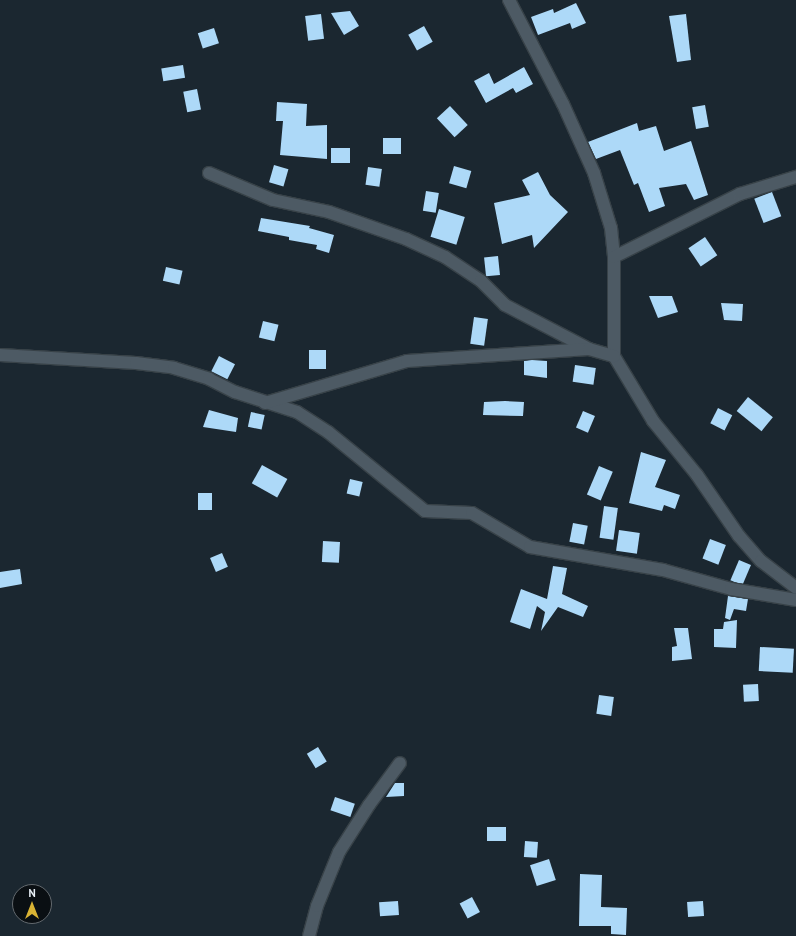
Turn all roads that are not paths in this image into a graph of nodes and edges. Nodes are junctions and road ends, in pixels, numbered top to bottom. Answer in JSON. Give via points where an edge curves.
{"nodes":[{"id":1,"x":509,"y":0,"type":"edge"},
{"id":2,"x":209,"y":173,"type":"dead end"},
{"id":3,"x":796,"y":177,"type":"edge"},
{"id":4,"x":614,"y":257,"type":"junction"},
{"id":5,"x":589,"y":349,"type":"junction"},
{"id":6,"x":0,"y":355,"type":"edge"},
{"id":7,"x":614,"y":356,"type":"junction"},
{"id":8,"x":265,"y":402,"type":"junction"},
{"id":9,"x":796,"y":588,"type":"edge"},
{"id":10,"x":796,"y":600,"type":"edge"},
{"id":11,"x":400,"y":763,"type":"dead end"},
{"id":12,"x":309,"y":936,"type":"edge"}],
"edges":[{"from":1,"to":4,"type":"street","via":[[563,104],[594,173],[611,228]]},
{"from":2,"to":5,"type":"street","via":[[273,200],[329,212],[426,248],[445,257],[481,281],[505,304]]},
{"from":3,"to":4,"type":"street","via":[[740,194]]},
{"from":4,"to":7,"type":"street"},
{"from":5,"to":7,"type":"street"},
{"from":5,"to":8,"type":"street","via":[[407,361]]},
{"from":6,"to":8,"type":"street","via":[[136,363],[174,368]]},
{"from":7,"to":9,"type":"street","via":[[653,421],[697,475],[739,536],[761,561]]},
{"from":8,"to":10,"type":"street","via":[[297,412],[328,432],[424,511],[472,513],[530,547],[662,570],[731,589]]},
{"from":11,"to":12,"type":"street","via":[[339,852],[317,906]]}]}
